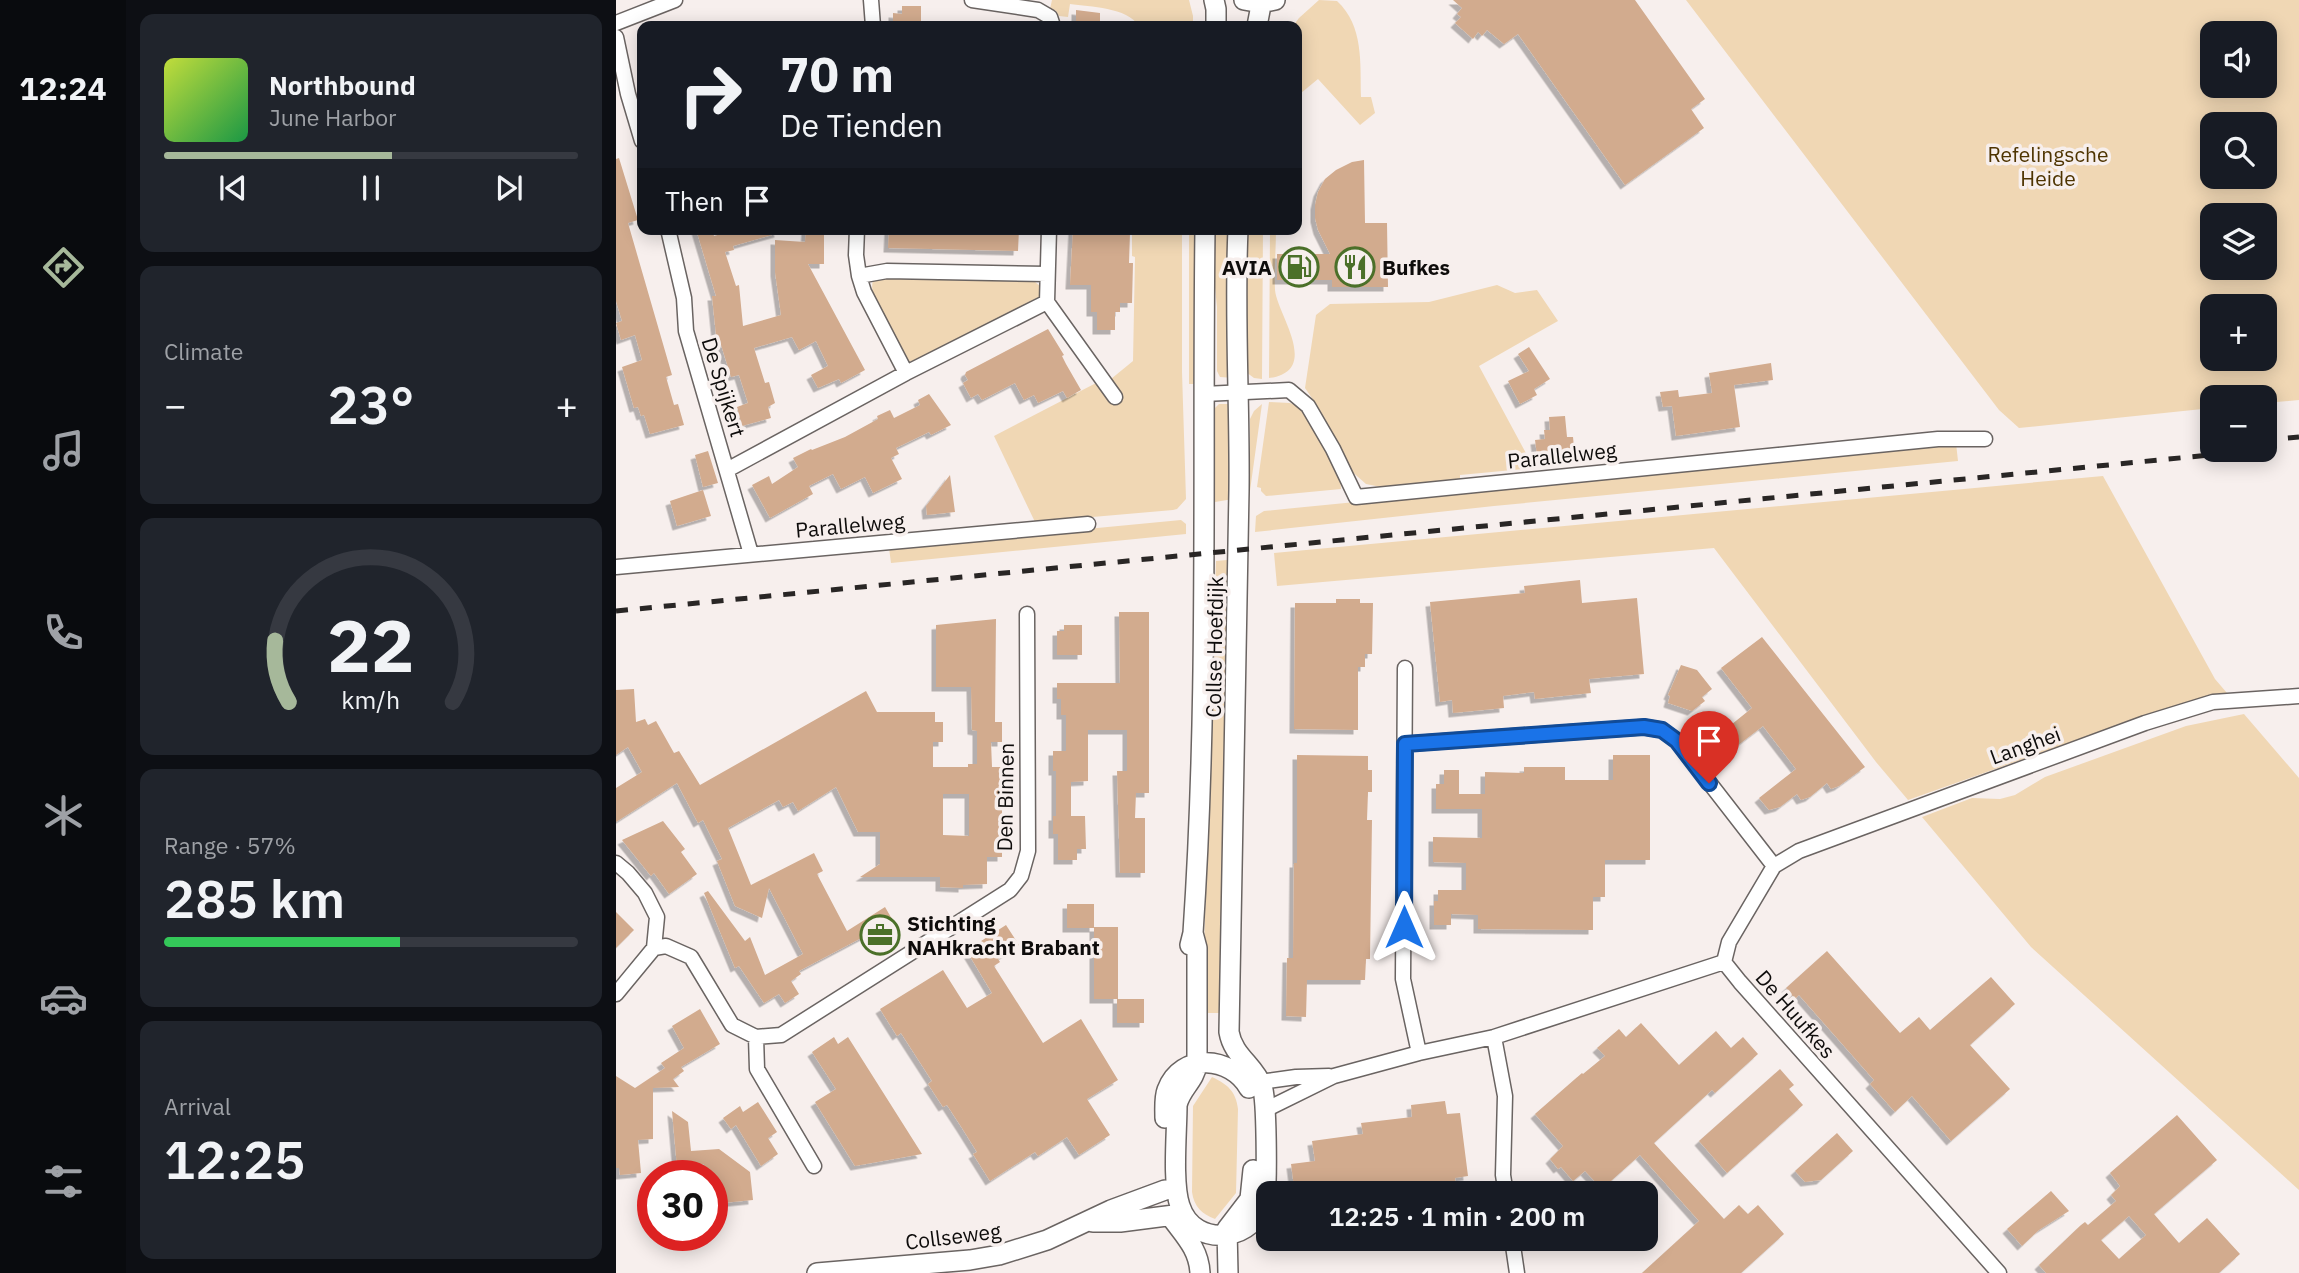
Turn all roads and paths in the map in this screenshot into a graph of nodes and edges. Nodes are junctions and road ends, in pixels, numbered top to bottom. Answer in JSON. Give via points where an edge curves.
{"nodes":[{"id":1,"x":675,"y":0,"type":"edge"},
{"id":2,"x":871,"y":0,"type":"edge"},
{"id":3,"x":972,"y":0,"type":"edge"},
{"id":4,"x":1214,"y":0,"type":"edge"},
{"id":5,"x":1263,"y":1,"type":"edge"},
{"id":6,"x":873,"y":21,"type":"edge"},
{"id":7,"x":1052,"y":21,"type":"edge"},
{"id":8,"x":1216,"y":21,"type":"edge"},
{"id":9,"x":1258,"y":21,"type":"edge"},
{"id":10,"x":1266,"y":21,"type":"edge"},
{"id":11,"x":616,"y":23,"type":"edge"},
{"id":12,"x":616,"y":37,"type":"edge"},
{"id":13,"x":637,"y":124,"type":"edge"},
{"id":14,"x":670,"y":235,"type":"edge"},
{"id":15,"x":857,"y":235,"type":"edge"},
{"id":16,"x":1049,"y":235,"type":"edge"},
{"id":17,"x":1205,"y":235,"type":"edge"},
{"id":18,"x":1238,"y":235,"type":"edge"},
{"id":19,"x":1047,"y":274,"type":"junction"},
{"id":20,"x":859,"y":276,"type":"junction"},
{"id":21,"x":1047,"y":302,"type":"junction"},
{"id":22,"x":906,"y":373,"type":"junction"},
{"id":23,"x":1239,"y":393,"type":"junction"},
{"id":24,"x":1204,"y":394,"type":"junction"},
{"id":25,"x":1115,"y":397,"type":"dead end"},
{"id":26,"x":1985,"y":439,"type":"dead end"},
{"id":27,"x":727,"y":470,"type":"junction"},
{"id":28,"x":1088,"y":524,"type":"dead end"},
{"id":29,"x":751,"y":554,"type":"junction"},
{"id":30,"x":616,"y":567,"type":"edge"},
{"id":31,"x":1027,"y":614,"type":"dead end"},
{"id":32,"x":1405,"y":668,"type":"dead end"},
{"id":33,"x":2299,"y":696,"type":"edge"},
{"id":34,"x":1405,"y":744,"type":"junction"},
{"id":35,"x":616,"y":863,"type":"edge"},
{"id":36,"x":1773,"y":866,"type":"junction"},
{"id":37,"x":654,"y":948,"type":"junction"},
{"id":38,"x":1724,"y":962,"type":"junction"},
{"id":39,"x":616,"y":994,"type":"edge"},
{"id":40,"x":756,"y":1037,"type":"junction"},
{"id":41,"x":1494,"y":1037,"type":"junction"},
{"id":42,"x":1419,"y":1054,"type":"junction"},
{"id":43,"x":1191,"y":1066,"type":"junction"},
{"id":44,"x":1334,"y":1076,"type":"junction"},
{"id":45,"x":1253,"y":1082,"type":"junction"},
{"id":46,"x":1265,"y":1110,"type":"junction"},
{"id":47,"x":814,"y":1166,"type":"dead end"},
{"id":48,"x":1504,"y":1181,"type":"edge"},
{"id":49,"x":1165,"y":1190,"type":"junction"},
{"id":50,"x":1177,"y":1215,"type":"junction"},
{"id":51,"x":1089,"y":1222,"type":"junction"},
{"id":52,"x":1233,"y":1234,"type":"junction"},
{"id":53,"x":1514,"y":1251,"type":"edge"},
{"id":54,"x":817,"y":1273,"type":"edge"},
{"id":55,"x":1200,"y":1273,"type":"edge"},
{"id":56,"x":1228,"y":1273,"type":"edge"},
{"id":57,"x":1239,"y":1273,"type":"edge"},
{"id":58,"x":1517,"y":1273,"type":"edge"},
{"id":59,"x":1999,"y":1273,"type":"edge"}],
"edges":[{"from":1,"to":11,"type":"street"},
{"from":2,"to":6,"type":"street"},
{"from":3,"to":7,"type":"street","via":[[1038,10]]},
{"from":4,"to":8,"type":"main road"},
{"from":5,"to":9,"type":"main road"},
{"from":5,"to":10,"type":"main road"},
{"from":12,"to":13,"type":"street"},
{"from":14,"to":27,"type":"street","name":"De Spijkert","via":[[682,285],[685,331]]},
{"from":15,"to":20,"type":"street"},
{"from":16,"to":19,"type":"street"},
{"from":17,"to":24,"type":"main road","name":"Collse Hoefdijk"},
{"from":18,"to":23,"type":"main road","name":"Collse Hoefdijk"},
{"from":19,"to":20,"type":"street","via":[[887,271]]},
{"from":19,"to":21,"type":"street"},
{"from":20,"to":22,"type":"street"},
{"from":21,"to":22,"type":"street"},
{"from":21,"to":25,"type":"street"},
{"from":22,"to":27,"type":"street"},
{"from":23,"to":24,"type":"street","name":"Parallelweg"},
{"from":23,"to":26,"type":"street","name":"Parallelweg","via":[[1289,390],[1308,407],[1356,497],[1924,440]]},
{"from":23,"to":45,"type":"main road","name":"Collse Hoefdijk","via":[[1229,1032]]},
{"from":24,"to":43,"type":"main road","name":"Collse Hoefdijk","via":[[1201,820]]},
{"from":27,"to":29,"type":"street","name":"De Spijkert"},
{"from":28,"to":29,"type":"street","name":"Parallelweg"},
{"from":29,"to":30,"type":"street","name":"Parallelweg"},
{"from":31,"to":40,"type":"street","name":"Den Binnen","via":[[1028,851],[1021,876],[1010,890],[781,1035]]},
{"from":32,"to":34,"type":"street"},
{"from":33,"to":36,"type":"street","name":"Langhei","via":[[2213,702],[2145,723],[1799,851]]},
{"from":34,"to":36,"type":"street","via":[[1644,727],[1662,730],[1677,741]]},
{"from":34,"to":42,"type":"street","via":[[1403,979]]},
{"from":35,"to":37,"type":"street","via":[[645,893],[657,917]]},
{"from":36,"to":38,"type":"street","via":[[1729,942]]},
{"from":37,"to":39,"type":"street"},
{"from":37,"to":40,"type":"street","via":[[666,946],[691,957],[732,1025]]},
{"from":38,"to":41,"type":"street"},
{"from":38,"to":59,"type":"street","name":"De Huufkes"},
{"from":40,"to":47,"type":"street","via":[[757,1069]]},
{"from":41,"to":42,"type":"street"},
{"from":41,"to":48,"type":"street","via":[[1505,1096]]},
{"from":42,"to":44,"type":"street"},
{"from":43,"to":45,"type":"main road","via":[[1223,1064]]},
{"from":43,"to":49,"type":"main road","via":[[1179,1073],[1166,1092]]},
{"from":43,"to":50,"type":"main road","via":[[1195,1074],[1177,1104]]},
{"from":44,"to":45,"type":"street"},
{"from":44,"to":46,"type":"street"},
{"from":45,"to":46,"type":"main road","via":[[1264,1092]]},
{"from":45,"to":52,"type":"main road","via":[[1253,1185],[1247,1205],[1229,1225]]},
{"from":46,"to":52,"type":"main road","via":[[1265,1199],[1258,1217]]},
{"from":49,"to":50,"type":"main road"},
{"from":49,"to":51,"type":"main road","name":"Collseweg"},
{"from":50,"to":51,"type":"main road","name":"Collseweg"},
{"from":50,"to":52,"type":"main road","via":[[1199,1230],[1218,1236]]},
{"from":50,"to":55,"type":"main road","via":[[1199,1258]]},
{"from":51,"to":54,"type":"main road","name":"Collseweg","via":[[999,1255]]},
{"from":52,"to":56,"type":"main road"},
{"from":52,"to":57,"type":"main road"},
{"from":53,"to":58,"type":"street"}]}
